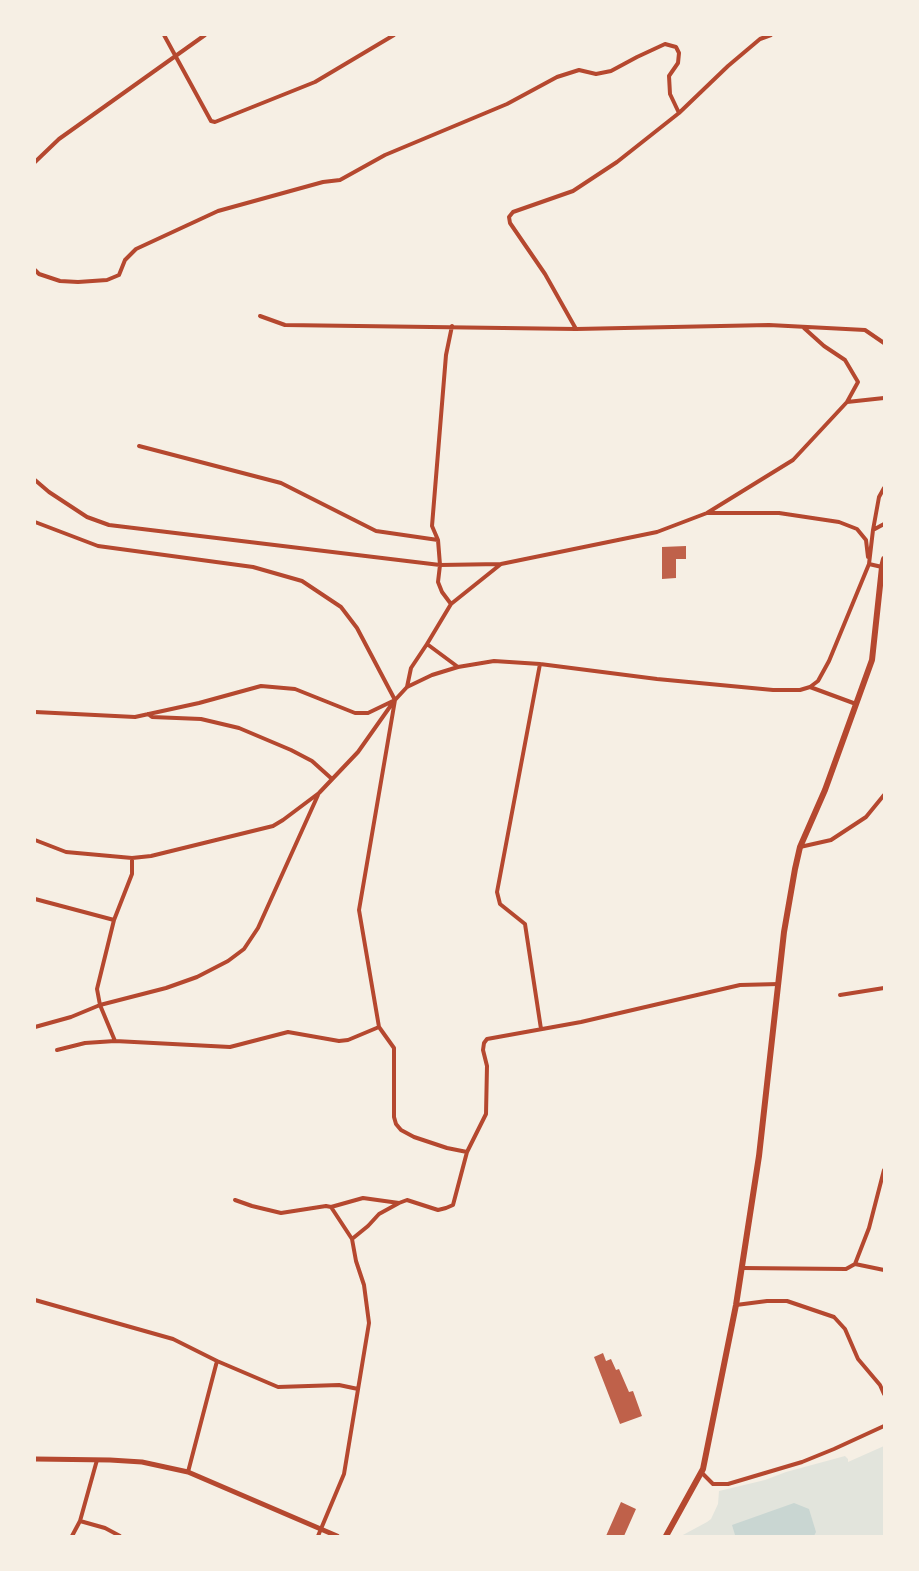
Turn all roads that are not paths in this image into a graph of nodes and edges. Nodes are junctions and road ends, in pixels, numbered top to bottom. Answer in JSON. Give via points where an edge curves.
{"nodes":[{"id":1,"x":164,"y":35,"type":"edge"},
{"id":2,"x":205,"y":35,"type":"edge"},
{"id":3,"x":394,"y":35,"type":"edge"},
{"id":4,"x":771,"y":35,"type":"edge"},
{"id":5,"x":175,"y":56,"type":"junction"},
{"id":6,"x":679,"y":113,"type":"junction"},
{"id":7,"x":35,"y":162,"type":"edge"},
{"id":8,"x":35,"y":270,"type":"edge"},
{"id":9,"x":260,"y":316,"type":"dead end"},
{"id":10,"x":452,"y":326,"type":"junction"},
{"id":11,"x":804,"y":327,"type":"junction"},
{"id":12,"x":576,"y":328,"type":"junction"},
{"id":13,"x":884,"y":343,"type":"edge"},
{"id":14,"x":884,"y":398,"type":"edge"},
{"id":15,"x":847,"y":402,"type":"junction"},
{"id":16,"x":139,"y":446,"type":"dead end"},
{"id":17,"x":35,"y":480,"type":"edge"},
{"id":18,"x":884,"y":488,"type":"edge"},
{"id":19,"x":706,"y":513,"type":"junction"},
{"id":20,"x":35,"y":522,"type":"edge"},
{"id":21,"x":884,"y":524,"type":"edge"},
{"id":22,"x":873,"y":530,"type":"junction"},
{"id":23,"x":438,"y":540,"type":"junction"},
{"id":24,"x":884,"y":559,"type":"edge"},
{"id":25,"x":501,"y":564,"type":"junction"},
{"id":26,"x":869,"y":564,"type":"junction"},
{"id":27,"x":440,"y":565,"type":"junction"},
{"id":28,"x":882,"y":567,"type":"junction"},
{"id":29,"x":451,"y":604,"type":"junction"},
{"id":30,"x":427,"y":644,"type":"junction"},
{"id":31,"x":540,"y":664,"type":"junction"},
{"id":32,"x":458,"y":667,"type":"junction"},
{"id":33,"x":408,"y":687,"type":"junction"},
{"id":34,"x":810,"y":687,"type":"junction"},
{"id":35,"x":395,"y":700,"type":"junction"},
{"id":36,"x":856,"y":704,"type":"junction"},
{"id":37,"x":35,"y":712,"type":"edge"},
{"id":38,"x":148,"y":714,"type":"junction"},
{"id":39,"x":332,"y":779,"type":"junction"},
{"id":40,"x":319,"y":793,"type":"junction"},
{"id":41,"x":884,"y":795,"type":"edge"},
{"id":42,"x":35,"y":840,"type":"edge"},
{"id":43,"x":800,"y":846,"type":"junction"},
{"id":44,"x":132,"y":858,"type":"junction"},
{"id":45,"x":35,"y":899,"type":"edge"},
{"id":46,"x":114,"y":920,"type":"junction"},
{"id":47,"x":779,"y":984,"type":"junction"},
{"id":48,"x":884,"y":988,"type":"edge"},
{"id":49,"x":840,"y":995,"type":"dead end"},
{"id":50,"x":100,"y":1005,"type":"junction"},
{"id":51,"x":35,"y":1027,"type":"edge"},
{"id":52,"x":379,"y":1027,"type":"junction"},
{"id":53,"x":541,"y":1029,"type":"junction"},
{"id":54,"x":115,"y":1041,"type":"junction"},
{"id":55,"x":57,"y":1050,"type":"dead end"},
{"id":56,"x":467,"y":1152,"type":"junction"},
{"id":57,"x":884,"y":1170,"type":"edge"},
{"id":58,"x":235,"y":1200,"type":"dead end"},
{"id":59,"x":399,"y":1203,"type":"junction"},
{"id":60,"x":331,"y":1208,"type":"junction"},
{"id":61,"x":352,"y":1239,"type":"junction"},
{"id":62,"x":855,"y":1264,"type":"junction"},
{"id":63,"x":742,"y":1268,"type":"junction"},
{"id":64,"x":884,"y":1270,"type":"edge"},
{"id":65,"x":35,"y":1300,"type":"edge"},
{"id":66,"x":736,"y":1305,"type":"junction"},
{"id":67,"x":217,"y":1361,"type":"junction"},
{"id":68,"x":358,"y":1389,"type":"junction"},
{"id":69,"x":884,"y":1394,"type":"edge"},
{"id":70,"x":884,"y":1426,"type":"edge"},
{"id":71,"x":35,"y":1459,"type":"edge"},
{"id":72,"x":97,"y":1460,"type":"junction"},
{"id":73,"x":188,"y":1472,"type":"junction"},
{"id":74,"x":702,"y":1473,"type":"junction"},
{"id":75,"x":80,"y":1521,"type":"junction"},
{"id":76,"x":322,"y":1529,"type":"junction"},
{"id":77,"x":72,"y":1536,"type":"edge"},
{"id":78,"x":120,"y":1536,"type":"edge"},
{"id":79,"x":318,"y":1536,"type":"edge"},
{"id":80,"x":337,"y":1536,"type":"edge"},
{"id":81,"x":666,"y":1536,"type":"edge"}],
"edges":[{"from":1,"to":5,"type":"street"},
{"from":2,"to":5,"type":"street"},
{"from":3,"to":5,"type":"street","via":[[315,82],[215,122],[211,121]]},
{"from":4,"to":6,"type":"street","via":[[760,39],[728,66]]},
{"from":5,"to":7,"type":"street","via":[[59,139]]},
{"from":6,"to":8,"type":"street","via":[[670,94],[669,76],[678,62],[679,53],[676,47],[665,44],[611,72],[596,74],[579,70],[557,77],[506,104],[385,155],[340,180],[218,210],[136,249],[125,260],[119,275],[107,280],[60,281]]},
{"from":6,"to":12,"type":"street","via":[[617,162],[573,191],[513,212],[510,217],[510,223]]},
{"from":9,"to":10,"type":"street","via":[[285,325]]},
{"from":10,"to":12,"type":"street"},
{"from":10,"to":23,"type":"street","via":[[446,355],[432,526]]},
{"from":11,"to":12,"type":"street"},
{"from":11,"to":13,"type":"street","via":[[865,330]]},
{"from":11,"to":15,"type":"street","via":[[845,360],[858,382]]},
{"from":14,"to":15,"type":"street"},
{"from":15,"to":19,"type":"street","via":[[793,460]]},
{"from":16,"to":23,"type":"street","via":[[281,484],[376,531]]},
{"from":17,"to":27,"type":"street","via":[[87,517],[109,526]]},
{"from":18,"to":22,"type":"street","via":[[879,497]]},
{"from":19,"to":25,"type":"street","via":[[657,532]]},
{"from":19,"to":26,"type":"street","via":[[779,513],[839,522],[857,529],[866,540]]},
{"from":20,"to":35,"type":"street","via":[[98,546],[253,567],[302,581],[340,607],[357,628]]},
{"from":21,"to":22,"type":"street"},
{"from":22,"to":26,"type":"street"},
{"from":23,"to":27,"type":"street"},
{"from":24,"to":28,"type":"main road"},
{"from":25,"to":27,"type":"street"},
{"from":25,"to":29,"type":"street"},
{"from":26,"to":28,"type":"street"},
{"from":26,"to":34,"type":"street","via":[[829,662],[818,681]]},
{"from":27,"to":29,"type":"street","via":[[438,582]]},
{"from":28,"to":36,"type":"main road","via":[[872,660]]},
{"from":29,"to":30,"type":"street"},
{"from":30,"to":32,"type":"street"},
{"from":30,"to":33,"type":"street","via":[[411,668]]},
{"from":31,"to":32,"type":"street","via":[[494,661]]},
{"from":31,"to":34,"type":"street","via":[[773,690]]},
{"from":31,"to":53,"type":"street","via":[[497,892],[500,904],[525,924]]},
{"from":32,"to":33,"type":"street","via":[[432,674]]},
{"from":33,"to":35,"type":"street"},
{"from":34,"to":36,"type":"street"},
{"from":35,"to":38,"type":"street","via":[[368,713],[356,713],[295,689],[261,686]]},
{"from":35,"to":39,"type":"street","via":[[358,752]]},
{"from":35,"to":52,"type":"street","via":[[359,910]]},
{"from":36,"to":43,"type":"main road","via":[[825,790]]},
{"from":37,"to":38,"type":"street","via":[[135,717]]},
{"from":38,"to":39,"type":"street","via":[[152,717],[201,719],[239,728],[305,757]]},
{"from":39,"to":40,"type":"street"},
{"from":40,"to":44,"type":"street","via":[[273,826]]},
{"from":40,"to":50,"type":"street","via":[[258,928],[244,949],[197,976],[166,988]]},
{"from":41,"to":43,"type":"street","via":[[866,817],[831,840]]},
{"from":42,"to":44,"type":"street","via":[[66,852]]},
{"from":43,"to":47,"type":"main road","via":[[784,932]]},
{"from":44,"to":46,"type":"street","via":[[132,874]]},
{"from":45,"to":46,"type":"street"},
{"from":46,"to":50,"type":"street","via":[[97,989]]},
{"from":47,"to":53,"type":"street","via":[[740,984]]},
{"from":47,"to":63,"type":"main road"},
{"from":48,"to":49,"type":"street"},
{"from":50,"to":51,"type":"street"},
{"from":50,"to":54,"type":"street"},
{"from":52,"to":54,"type":"street","via":[[348,1040],[288,1032],[230,1047]]},
{"from":52,"to":56,"type":"street","via":[[394,1048],[396,1124],[414,1137]]},
{"from":53,"to":56,"type":"street","via":[[488,1039],[484,1043],[486,1114]]},
{"from":54,"to":55,"type":"street"},
{"from":56,"to":59,"type":"street","via":[[453,1204],[438,1210],[407,1200]]},
{"from":57,"to":62,"type":"street","via":[[869,1228]]},
{"from":58,"to":60,"type":"street","via":[[281,1213]]},
{"from":59,"to":60,"type":"street","via":[[363,1198]]},
{"from":59,"to":61,"type":"street","via":[[379,1214]]},
{"from":60,"to":61,"type":"street"},
{"from":61,"to":68,"type":"street","via":[[364,1285],[368,1323]]},
{"from":62,"to":63,"type":"street","via":[[846,1269]]},
{"from":62,"to":64,"type":"street"},
{"from":63,"to":66,"type":"main road"},
{"from":65,"to":67,"type":"street","via":[[173,1339]]},
{"from":66,"to":69,"type":"street","via":[[787,1301],[834,1317],[845,1329],[858,1359]]},
{"from":66,"to":74,"type":"main road"},
{"from":67,"to":68,"type":"street","via":[[278,1387],[340,1385]]},
{"from":67,"to":73,"type":"street"},
{"from":68,"to":76,"type":"street","via":[[344,1474]]},
{"from":70,"to":74,"type":"street","via":[[802,1462],[728,1484],[713,1484]]},
{"from":71,"to":72,"type":"street"},
{"from":72,"to":73,"type":"street","via":[[142,1462]]},
{"from":72,"to":75,"type":"street"},
{"from":73,"to":76,"type":"street"},
{"from":74,"to":81,"type":"main road"},
{"from":75,"to":77,"type":"street"},
{"from":75,"to":78,"type":"street"},
{"from":76,"to":79,"type":"street"},
{"from":76,"to":80,"type":"street"}]}
